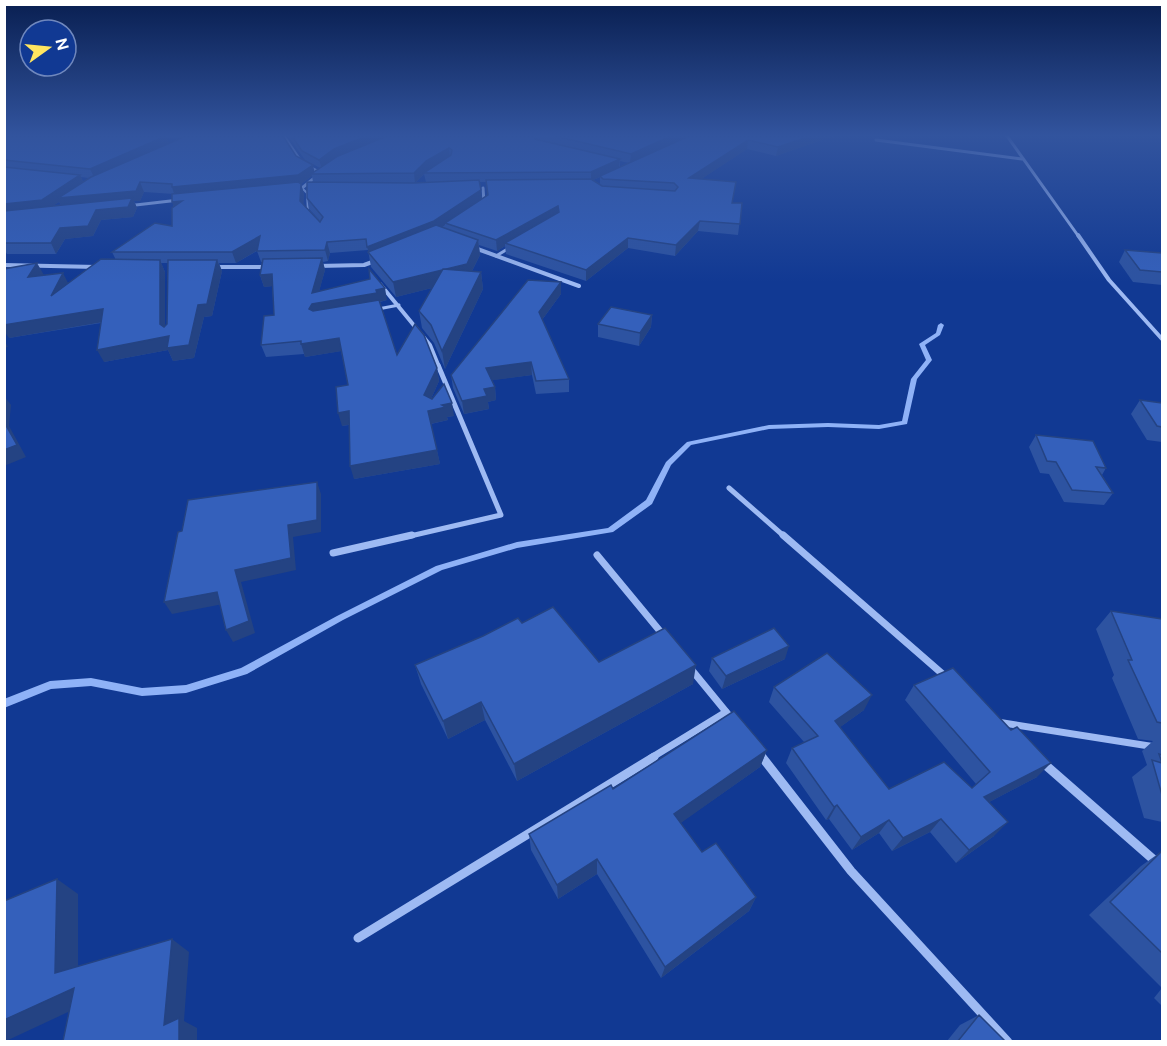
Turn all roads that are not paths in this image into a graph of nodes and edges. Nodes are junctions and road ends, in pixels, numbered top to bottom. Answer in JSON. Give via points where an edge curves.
{"nodes":[{"id":1,"x":306,"y":185,"type":"edge"},
{"id":2,"x":1041,"y":185,"type":"edge"},
{"id":3,"x":302,"y":188,"type":"junction"},
{"id":4,"x":314,"y":188,"type":"edge"},
{"id":5,"x":472,"y":188,"type":"edge"},
{"id":6,"x":483,"y":188,"type":"junction"},
{"id":7,"x":494,"y":188,"type":"edge"},
{"id":8,"x":290,"y":189,"type":"edge"},
{"id":9,"x":186,"y":200,"type":"edge"},
{"id":10,"x":117,"y":207,"type":"edge"},
{"id":11,"x":477,"y":209,"type":"edge"},
{"id":12,"x":312,"y":216,"type":"edge"},
{"id":13,"x":516,"y":243,"type":"edge"},
{"id":14,"x":467,"y":245,"type":"edge"},
{"id":15,"x":385,"y":256,"type":"edge"},
{"id":16,"x":496,"y":256,"type":"junction"},
{"id":17,"x":4,"y":265,"type":"edge"},
{"id":18,"x":364,"y":265,"type":"junction"},
{"id":19,"x":272,"y":266,"type":"edge"},
{"id":20,"x":307,"y":266,"type":"edge"},
{"id":21,"x":99,"y":267,"type":"edge"},
{"id":22,"x":204,"y":267,"type":"edge"},
{"id":23,"x":371,"y":273,"type":"edge"},
{"id":24,"x":378,"y":281,"type":"edge"},
{"id":25,"x":579,"y":285,"type":"dead end"},
{"id":26,"x":399,"y":305,"type":"junction"},
{"id":27,"x":371,"y":310,"type":"edge"},
{"id":28,"x":1162,"y":339,"type":"edge"},
{"id":29,"x":729,"y":488,"type":"dead end"},
{"id":30,"x":333,"y":553,"type":"dead end"},
{"id":31,"x":597,"y":555,"type":"dead end"},
{"id":32,"x":673,"y":647,"type":"edge"},
{"id":33,"x":688,"y":666,"type":"edge"},
{"id":34,"x":952,"y":683,"type":"edge"},
{"id":35,"x":726,"y":712,"type":"junction"},
{"id":36,"x":987,"y":714,"type":"edge"},
{"id":37,"x":996,"y":722,"type":"junction"},
{"id":38,"x":741,"y":730,"type":"edge"},
{"id":39,"x":1014,"y":737,"type":"edge"},
{"id":40,"x":1162,"y":748,"type":"edge"},
{"id":41,"x":756,"y":749,"type":"edge"},
{"id":42,"x":1032,"y":753,"type":"edge"},
{"id":43,"x":1162,"y":867,"type":"edge"},
{"id":44,"x":357,"y":938,"type":"dead end"},
{"id":45,"x":1008,"y":1041,"type":"edge"}],
"edges":[{"from":1,"to":3,"type":"street"},
{"from":2,"to":28,"type":"street","via":[[1109,280]]},
{"from":3,"to":4,"type":"street"},
{"from":3,"to":8,"type":"street"},
{"from":3,"to":12,"type":"lane","via":[[307,193],[306,210]]},
{"from":5,"to":6,"type":"street"},
{"from":6,"to":7,"type":"street"},
{"from":6,"to":11,"type":"street","via":[[486,202]]},
{"from":9,"to":10,"type":"street"},
{"from":13,"to":16,"type":"lane"},
{"from":14,"to":16,"type":"street"},
{"from":15,"to":18,"type":"street"},
{"from":16,"to":25,"type":"street"},
{"from":17,"to":21,"type":"street"},
{"from":18,"to":20,"type":"street"},
{"from":18,"to":23,"type":"street"},
{"from":19,"to":22,"type":"street"},
{"from":24,"to":26,"type":"street"},
{"from":26,"to":27,"type":"lane"},
{"from":26,"to":30,"type":"street","via":[[430,345],[501,515]]},
{"from":29,"to":34,"type":"street"},
{"from":31,"to":32,"type":"street"},
{"from":33,"to":35,"type":"street"},
{"from":35,"to":38,"type":"street"},
{"from":35,"to":44,"type":"street"},
{"from":36,"to":37,"type":"street"},
{"from":37,"to":39,"type":"street"},
{"from":37,"to":40,"type":"street"},
{"from":41,"to":45,"type":"street","via":[[851,871]]},
{"from":42,"to":43,"type":"street"}]}
